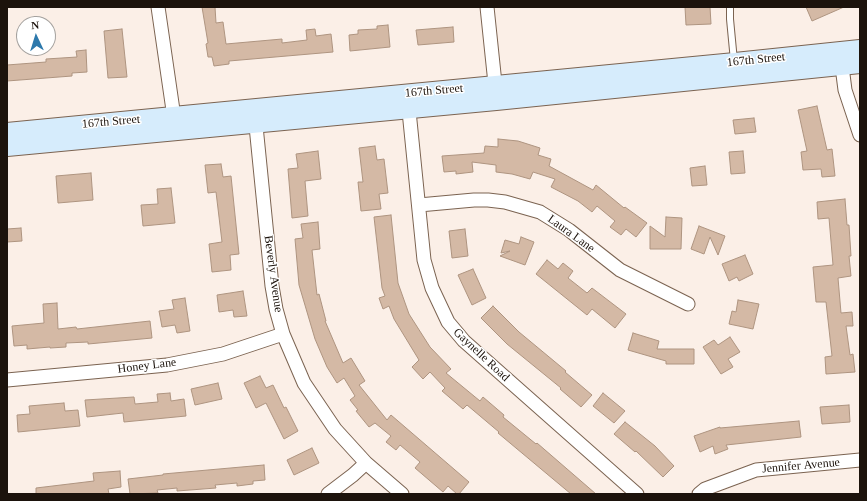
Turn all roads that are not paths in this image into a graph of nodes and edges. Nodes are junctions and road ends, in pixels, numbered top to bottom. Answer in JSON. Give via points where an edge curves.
{"nodes":[{"id":1,"x":158,"y":7,"type":"edge"},
{"id":2,"x":487,"y":7,"type":"edge"},
{"id":3,"x":730,"y":7,"type":"edge"},
{"id":4,"x":860,"y":49,"type":"edge"},
{"id":5,"x":841,"y":59,"type":"junction"},
{"id":6,"x":734,"y":62,"type":"junction"},
{"id":7,"x":860,"y":64,"type":"edge"},
{"id":8,"x":496,"y":93,"type":"junction"},
{"id":9,"x":408,"y":101,"type":"junction"},
{"id":10,"x":255,"y":116,"type":"junction"},
{"id":11,"x":175,"y":123,"type":"junction"},
{"id":12,"x":7,"y":132,"type":"edge"},
{"id":13,"x":860,"y":135,"type":"edge"},
{"id":14,"x":7,"y":147,"type":"edge"},
{"id":15,"x":419,"y":205,"type":"junction"},
{"id":16,"x":688,"y":304,"type":"dead end"},
{"id":17,"x":283,"y":334,"type":"junction"},
{"id":18,"x":7,"y":380,"type":"edge"},
{"id":19,"x":860,"y":460,"type":"edge"},
{"id":20,"x":366,"y":463,"type":"junction"},
{"id":21,"x":328,"y":494,"type":"edge"},
{"id":22,"x":402,"y":494,"type":"edge"},
{"id":23,"x":637,"y":494,"type":"edge"},
{"id":24,"x":699,"y":494,"type":"edge"}],
"edges":[{"from":1,"to":11,"type":"street"},
{"from":2,"to":8,"type":"street"},
{"from":3,"to":6,"type":"lane"},
{"from":4,"to":5,"type":"main road","name":"167th Street"},
{"from":5,"to":6,"type":"main road","name":"167th Street"},
{"from":5,"to":7,"type":"main road","name":"167th Street"},
{"from":5,"to":8,"type":"main road","name":"167th Street"},
{"from":5,"to":13,"type":"street","via":[[845,90]]},
{"from":6,"to":8,"type":"main road","name":"167th Street"},
{"from":8,"to":9,"type":"main road","name":"167th Street"},
{"from":9,"to":10,"type":"main road","name":"167th Street"},
{"from":9,"to":15,"type":"street","name":"Gaynelle Road"},
{"from":10,"to":11,"type":"main road","name":"167th Street"},
{"from":10,"to":17,"type":"street","name":"Beverly Avenue","via":[[272,286]]},
{"from":11,"to":12,"type":"main road","name":"167th Street"},
{"from":11,"to":14,"type":"main road","name":"167th Street"},
{"from":15,"to":16,"type":"street","name":"Laura Lane","via":[[488,200],[540,212],[569,230],[620,270]]},
{"from":15,"to":23,"type":"street","name":"Gaynelle Road","via":[[427,275],[448,322],[464,342]]},
{"from":17,"to":18,"type":"street","name":"Honey Lane","via":[[222,354],[167,365]]},
{"from":17,"to":20,"type":"street","name":"Beverly Avenue","via":[[304,383],[335,429]]},
{"from":19,"to":24,"type":"street","name":"Jennifer Avenue","via":[[756,470],[706,488]]},
{"from":20,"to":21,"type":"street"},
{"from":20,"to":22,"type":"street","name":"Beverly Avenue"}]}
